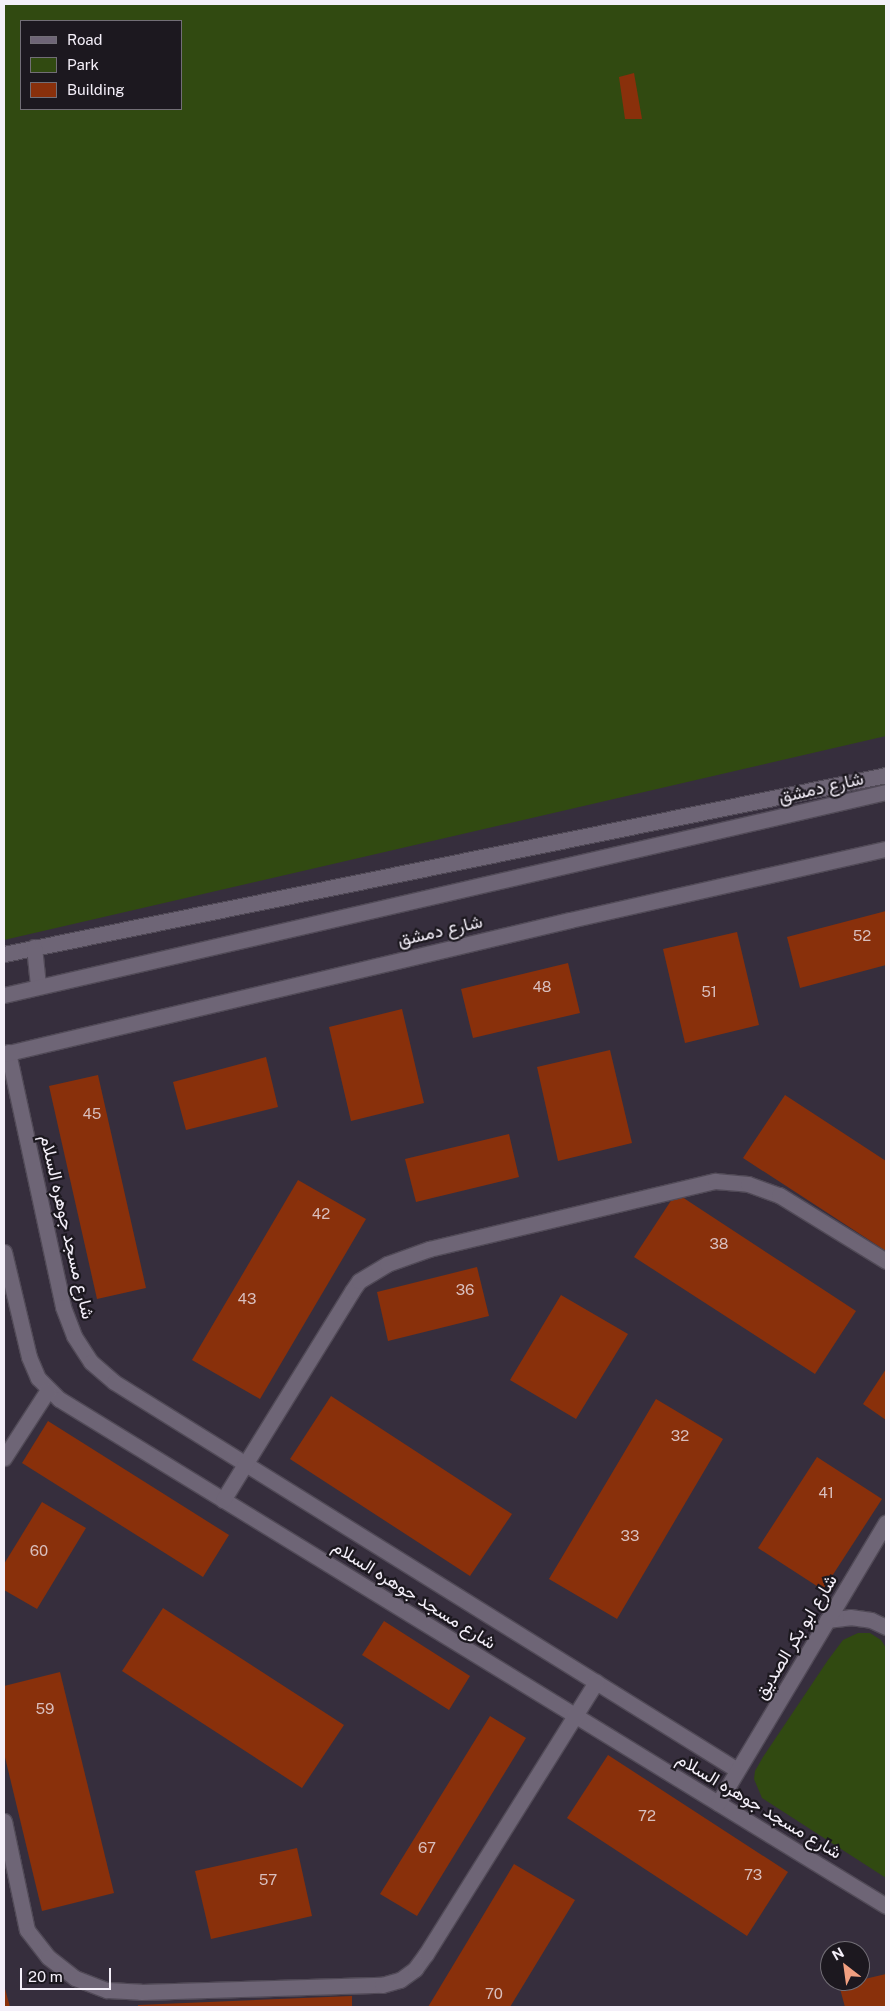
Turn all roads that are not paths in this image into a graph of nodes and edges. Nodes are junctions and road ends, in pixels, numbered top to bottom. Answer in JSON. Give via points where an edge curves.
{"nodes":[{"id":1,"x":886,"y":775,"type":"edge"},
{"id":2,"x":886,"y":792,"type":"edge"},
{"id":3,"x":886,"y":849,"type":"edge"},
{"id":4,"x":34,"y":947,"type":"junction"},
{"id":5,"x":4,"y":954,"type":"edge"},
{"id":6,"x":38,"y":986,"type":"junction"},
{"id":7,"x":4,"y":995,"type":"edge"},
{"id":8,"x":6,"y":1053,"type":"edge"},
{"id":9,"x":4,"y":1252,"type":"edge"},
{"id":10,"x":886,"y":1261,"type":"edge"},
{"id":11,"x":48,"y":1390,"type":"junction"},
{"id":12,"x":4,"y":1458,"type":"edge"},
{"id":13,"x":246,"y":1464,"type":"junction"},
{"id":14,"x":223,"y":1500,"type":"junction"},
{"id":15,"x":886,"y":1522,"type":"edge"},
{"id":16,"x":827,"y":1620,"type":"junction"},
{"id":17,"x":886,"y":1627,"type":"edge"},
{"id":18,"x":596,"y":1682,"type":"junction"},
{"id":19,"x":575,"y":1716,"type":"junction"},
{"id":20,"x":737,"y":1770,"type":"junction"},
{"id":21,"x":718,"y":1803,"type":"junction"},
{"id":22,"x":4,"y":1821,"type":"edge"},
{"id":23,"x":886,"y":1906,"type":"edge"}],
"edges":[{"from":1,"to":4,"type":"street"},
{"from":2,"to":6,"type":"street","name":"شارع دمشق"},
{"from":3,"to":8,"type":"street","name":"شارع دمشق"},
{"from":4,"to":5,"type":"street"},
{"from":4,"to":6,"type":"street"},
{"from":6,"to":7,"type":"street","name":"شارع دمشق"},
{"from":8,"to":13,"type":"street","name":"شارع مسجد جوهره السلام","via":[[63,1307],[74,1336],[91,1362],[114,1382]]},
{"from":9,"to":11,"type":"street","name":"شارع مسجد جوهره السلام","via":[[29,1357],[38,1378]]},
{"from":10,"to":13,"type":"street","via":[[779,1195],[748,1184],[715,1182],[429,1249],[387,1264],[360,1281]]},
{"from":11,"to":12,"type":"street"},
{"from":11,"to":14,"type":"street","name":"شارع مسجد جوهره السلام"},
{"from":13,"to":14,"type":"street"},
{"from":13,"to":18,"type":"street","name":"شارع مسجد جوهره السلام"},
{"from":14,"to":19,"type":"street","name":"شارع مسجد جوهره السلام"},
{"from":15,"to":16,"type":"street","name":"شارع ابو بكر الصديق"},
{"from":16,"to":17,"type":"street","via":[[871,1620]]},
{"from":16,"to":20,"type":"street","name":"شارع ابو بكر الصديق"},
{"from":18,"to":19,"type":"street"},
{"from":18,"to":20,"type":"street","name":"شارع مسجد جوهره السلام"},
{"from":19,"to":21,"type":"street","name":"شارع مسجد جوهره السلام"},
{"from":19,"to":22,"type":"street","via":[[426,1954],[415,1969],[400,1980],[382,1985],[140,1992],[107,1990],[75,1978],[48,1957],[27,1930]]},
{"from":20,"to":21,"type":"street","name":"شارع ابو بكر الصديق"},
{"from":21,"to":23,"type":"street","name":"شارع مسجد جوهره السلام"}]}
